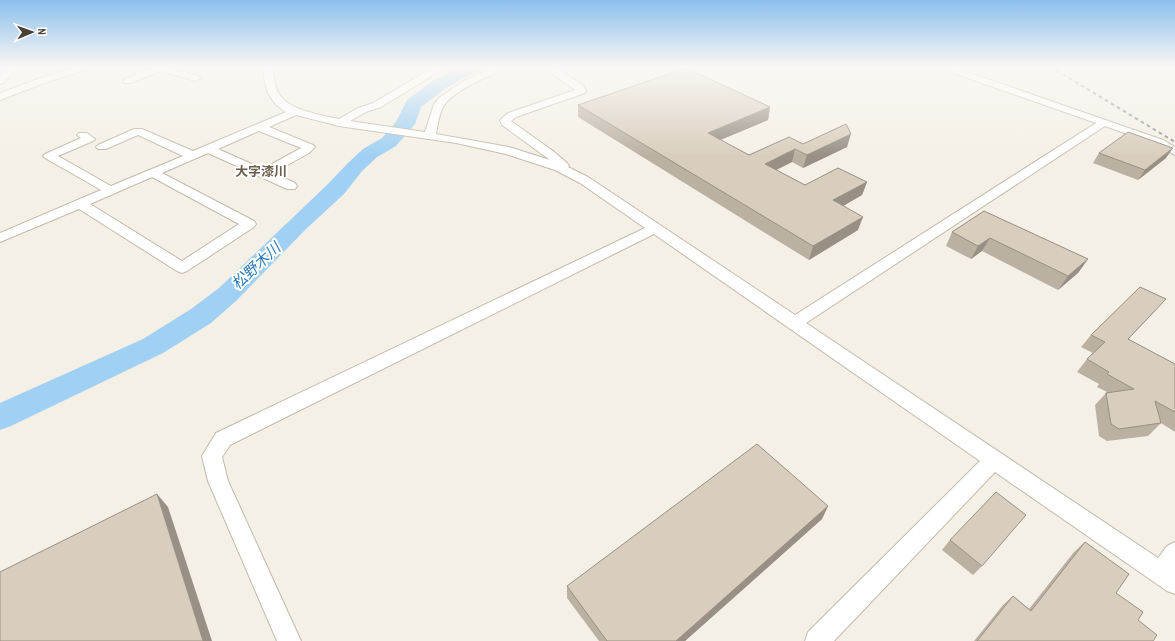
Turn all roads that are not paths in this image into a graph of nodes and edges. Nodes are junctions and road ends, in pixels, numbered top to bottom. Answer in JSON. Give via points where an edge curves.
{"nodes":[{"id":1,"x":274,"y":97,"type":"edge"},
{"id":2,"x":392,"y":97,"type":"edge"},
{"id":3,"x":449,"y":97,"type":"edge"},
{"id":4,"x":564,"y":97,"type":"edge"},
{"id":5,"x":1029,"y":97,"type":"edge"},
{"id":6,"x":297,"y":111,"type":"junction"},
{"id":7,"x":1103,"y":123,"type":"junction"},
{"id":8,"x":343,"y":124,"type":"junction"},
{"id":9,"x":261,"y":128,"type":"junction"},
{"id":10,"x":83,"y":136,"type":"dead end"},
{"id":11,"x":427,"y":136,"type":"junction"},
{"id":12,"x":102,"y":147,"type":"dead end"},
{"id":13,"x":209,"y":149,"type":"junction"},
{"id":14,"x":1175,"y":152,"type":"edge"},
{"id":15,"x":193,"y":156,"type":"junction"},
{"id":16,"x":568,"y":171,"type":"junction"},
{"id":17,"x":153,"y":173,"type":"junction"},
{"id":18,"x":264,"y":173,"type":"junction"},
{"id":19,"x":292,"y":186,"type":"dead end"},
{"id":20,"x":111,"y":190,"type":"junction"},
{"id":21,"x":80,"y":204,"type":"junction"},
{"id":22,"x":655,"y":228,"type":"junction"},
{"id":23,"x":0,"y":238,"type":"edge"},
{"id":24,"x":795,"y":323,"type":"junction"},
{"id":25,"x":994,"y":460,"type":"junction"},
{"id":26,"x":1175,"y":553,"type":"edge"},
{"id":27,"x":1168,"y":578,"type":"edge"},
{"id":28,"x":288,"y":641,"type":"edge"},
{"id":29,"x":816,"y":641,"type":"edge"}],
"edges":[{"from":1,"to":6,"type":"street","via":[[288,109]]},
{"from":2,"to":8,"type":"street","via":[[377,106],[362,110]]},
{"from":3,"to":11,"type":"street","via":[[439,104]]},
{"from":4,"to":16,"type":"street","via":[[512,115],[505,120],[549,153]]},
{"from":5,"to":7,"type":"street"},
{"from":6,"to":8,"type":"street"},
{"from":6,"to":9,"type":"street"},
{"from":7,"to":14,"type":"street","via":[[1149,138]]},
{"from":7,"to":24,"type":"street"},
{"from":8,"to":11,"type":"street"},
{"from":9,"to":13,"type":"street"},
{"from":9,"to":18,"type":"street","via":[[309,147],[305,152]]},
{"from":10,"to":20,"type":"street","via":[[89,139],[49,156]]},
{"from":11,"to":16,"type":"street","via":[[515,151]]},
{"from":12,"to":15,"type":"street","via":[[138,131]]},
{"from":13,"to":15,"type":"street"},
{"from":13,"to":18,"type":"street"},
{"from":15,"to":17,"type":"street"},
{"from":16,"to":22,"type":"street"},
{"from":17,"to":20,"type":"street"},
{"from":17,"to":21,"type":"street","via":[[249,224],[182,268]]},
{"from":18,"to":19,"type":"street"},
{"from":20,"to":21,"type":"street"},
{"from":21,"to":23,"type":"street"},
{"from":22,"to":24,"type":"street"},
{"from":22,"to":28,"type":"street","via":[[223,439],[212,456],[218,481]]},
{"from":24,"to":25,"type":"street"},
{"from":25,"to":27,"type":"street"},
{"from":25,"to":29,"type":"street"},
{"from":26,"to":27,"type":"street"}]}
